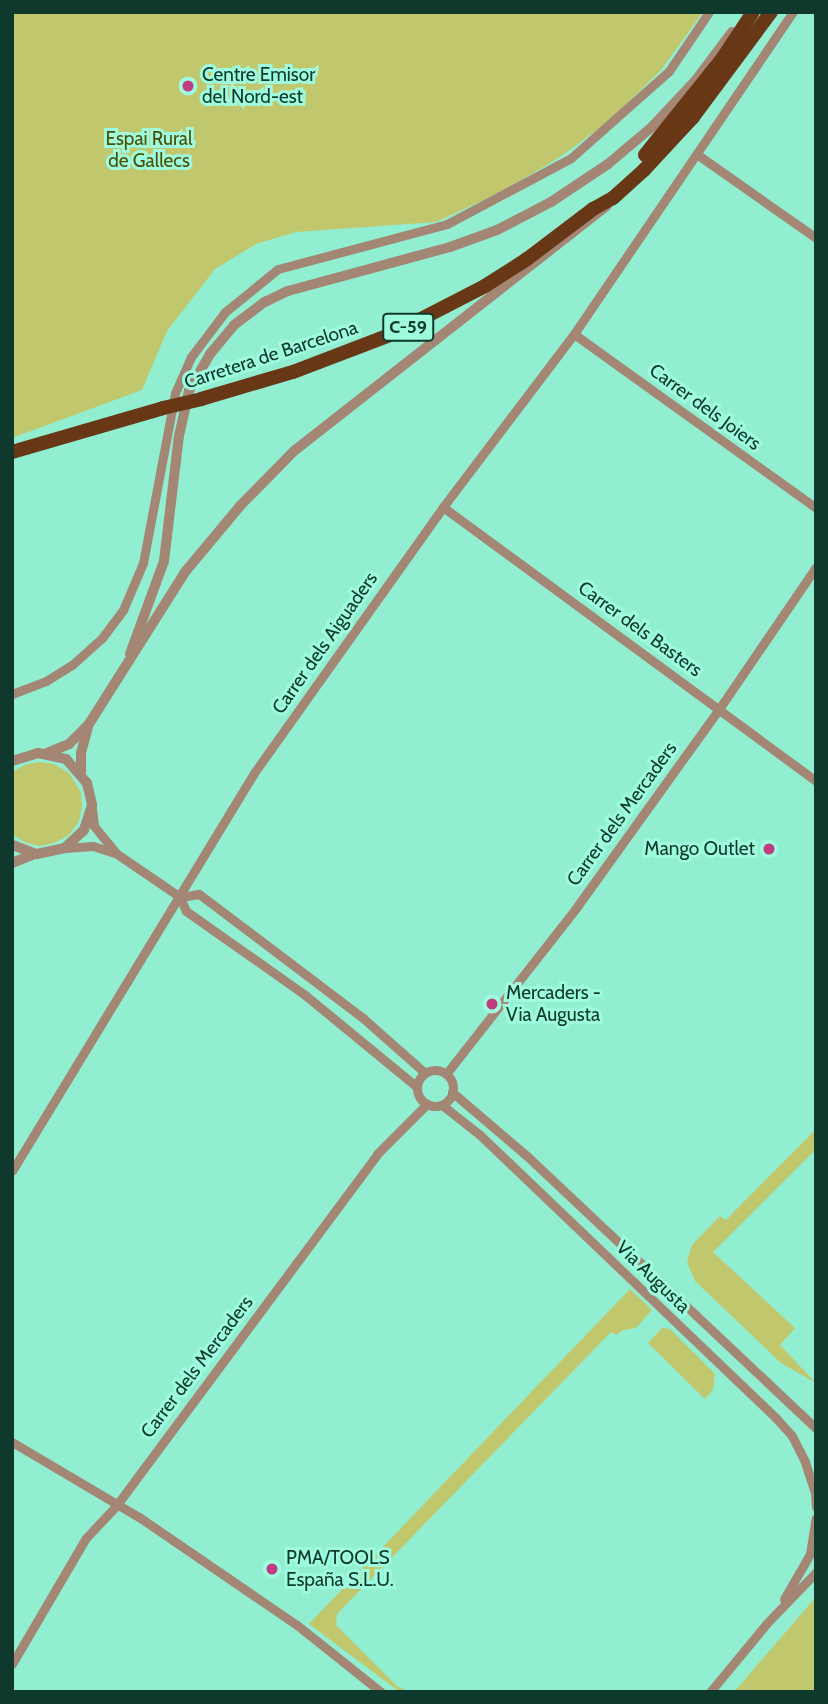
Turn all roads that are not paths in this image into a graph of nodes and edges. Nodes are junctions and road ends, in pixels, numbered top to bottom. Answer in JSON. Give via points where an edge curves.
{"nodes":[{"id":1,"x":709,"y":12,"type":"edge"},
{"id":2,"x":746,"y":12,"type":"edge"},
{"id":3,"x":753,"y":12,"type":"edge"},
{"id":4,"x":771,"y":12,"type":"edge"},
{"id":5,"x":793,"y":12,"type":"edge"},
{"id":6,"x":698,"y":155,"type":"junction"},
{"id":7,"x":613,"y":198,"type":"junction"},
{"id":8,"x":593,"y":209,"type":"junction"},
{"id":9,"x":816,"y":238,"type":"edge"},
{"id":10,"x":574,"y":334,"type":"junction"},
{"id":11,"x":12,"y":452,"type":"edge"},
{"id":12,"x":443,"y":507,"type":"junction"},
{"id":13,"x":816,"y":508,"type":"edge"},
{"id":14,"x":816,"y":567,"type":"edge"},
{"id":15,"x":130,"y":654,"type":"junction"},
{"id":16,"x":12,"y":694,"type":"edge"},
{"id":17,"x":719,"y":709,"type":"junction"},
{"id":18,"x":89,"y":724,"type":"junction"},
{"id":19,"x":47,"y":753,"type":"junction"},
{"id":20,"x":12,"y":761,"type":"edge"},
{"id":21,"x":81,"y":772,"type":"junction"},
{"id":22,"x":816,"y":781,"type":"edge"},
{"id":23,"x":92,"y":805,"type":"junction"},
{"id":24,"x":12,"y":845,"type":"edge"},
{"id":25,"x":65,"y":848,"type":"junction"},
{"id":26,"x":36,"y":854,"type":"junction"},
{"id":27,"x":117,"y":854,"type":"junction"},
{"id":28,"x":12,"y":863,"type":"edge"},
{"id":29,"x":180,"y":897,"type":"junction"},
{"id":30,"x":425,"y":1073,"type":"junction"},
{"id":31,"x":446,"y":1074,"type":"junction"},
{"id":32,"x":417,"y":1087,"type":"junction"},
{"id":33,"x":452,"y":1092,"type":"junction"},
{"id":34,"x":427,"y":1104,"type":"junction"},
{"id":35,"x":442,"y":1105,"type":"junction"},
{"id":36,"x":12,"y":1171,"type":"edge"},
{"id":37,"x":816,"y":1428,"type":"edge"},
{"id":38,"x":12,"y":1442,"type":"edge"},
{"id":39,"x":816,"y":1493,"type":"edge"},
{"id":40,"x":116,"y":1506,"type":"junction"},
{"id":41,"x":816,"y":1507,"type":"edge"},
{"id":42,"x":816,"y":1518,"type":"edge"},
{"id":43,"x":816,"y":1572,"type":"edge"},
{"id":44,"x":766,"y":1623,"type":"junction"},
{"id":45,"x":12,"y":1664,"type":"edge"},
{"id":46,"x":381,"y":1692,"type":"edge"},
{"id":47,"x":710,"y":1692,"type":"edge"}],
"edges":[{"from":1,"to":16,"type":"street","via":[[669,71],[571,158],[447,224],[278,270],[225,312],[191,356],[175,393],[143,563],[123,610],[102,638],[72,665]]},
{"from":2,"to":15,"type":"street","via":[[696,79],[652,127],[551,202],[497,230],[450,247],[288,291],[234,325],[189,391],[164,561]]},
{"from":3,"to":8,"type":"highway","name":"Carretera de Barcelona","number":"C-59","via":[[677,118]]},
{"from":4,"to":7,"type":"highway","name":"Carretera de Barcelona","number":"C-59","via":[[693,117]]},
{"from":5,"to":6,"type":"street","name":"Carrer dels Aiguaders"},
{"from":6,"to":9,"type":"street"},
{"from":6,"to":10,"type":"street","name":"Carrer dels Aiguaders"},
{"from":7,"to":8,"type":"highway","name":"Carretera de Barcelona","number":"C-59"},
{"from":7,"to":15,"type":"street","via":[[294,451],[185,572]]},
{"from":8,"to":11,"type":"highway","name":"Carretera de Barcelona","number":"C-59","bridge":true,"via":[[485,286],[390,335],[293,372]]},
{"from":10,"to":12,"type":"street","name":"Carrer dels Aiguaders"},
{"from":10,"to":13,"type":"street","name":"Carrer dels Joiers"},
{"from":12,"to":17,"type":"street","name":"Carrer dels Basters"},
{"from":12,"to":29,"type":"street","name":"Carrer dels Aiguaders","via":[[254,773]]},
{"from":14,"to":17,"type":"street","name":"Carrer dels Mercaders"},
{"from":15,"to":18,"type":"street"},
{"from":17,"to":22,"type":"street","name":"Carrer dels Basters"},
{"from":17,"to":31,"type":"street","name":"Carrer dels Mercaders","via":[[576,908]]},
{"from":18,"to":19,"type":"street","via":[[69,744]]},
{"from":18,"to":21,"type":"street"},
{"from":19,"to":20,"type":"street"},
{"from":19,"to":21,"type":"street","via":[[66,759]]},
{"from":21,"to":23,"type":"street"},
{"from":23,"to":25,"type":"street","via":[[84,830]]},
{"from":23,"to":27,"type":"street","via":[[94,826]]},
{"from":24,"to":26,"type":"street"},
{"from":25,"to":26,"type":"street"},
{"from":25,"to":27,"type":"street","via":[[93,846]]},
{"from":26,"to":28,"type":"street"},
{"from":27,"to":29,"type":"street"},
{"from":29,"to":30,"type":"street","via":[[199,894],[314,980]]},
{"from":29,"to":32,"type":"street","via":[[186,911],[305,995]]},
{"from":29,"to":36,"type":"street","name":"Carrer dels Aiguaders"},
{"from":30,"to":31,"type":"street","via":[[436,1070]]},
{"from":30,"to":32,"type":"street"},
{"from":31,"to":33,"type":"street"},
{"from":32,"to":34,"type":"street"},
{"from":33,"to":35,"type":"street"},
{"from":33,"to":37,"type":"street","name":"Via Augusta","via":[[527,1156]]},
{"from":34,"to":35,"type":"street"},
{"from":34,"to":40,"type":"street","name":"Carrer dels Mercaders","via":[[377,1154]]},
{"from":35,"to":39,"type":"street","name":"Via Augusta","via":[[480,1135],[775,1417],[796,1445]]},
{"from":38,"to":40,"type":"street"},
{"from":39,"to":41,"type":"street","name":"Via Augusta"},
{"from":40,"to":45,"type":"street","name":"Carrer dels Mercaders","via":[[86,1538]]},
{"from":40,"to":46,"type":"street","via":[[297,1625]]},
{"from":42,"to":44,"type":"street","via":[[810,1554]]},
{"from":43,"to":44,"type":"street"},
{"from":44,"to":47,"type":"street"}]}
